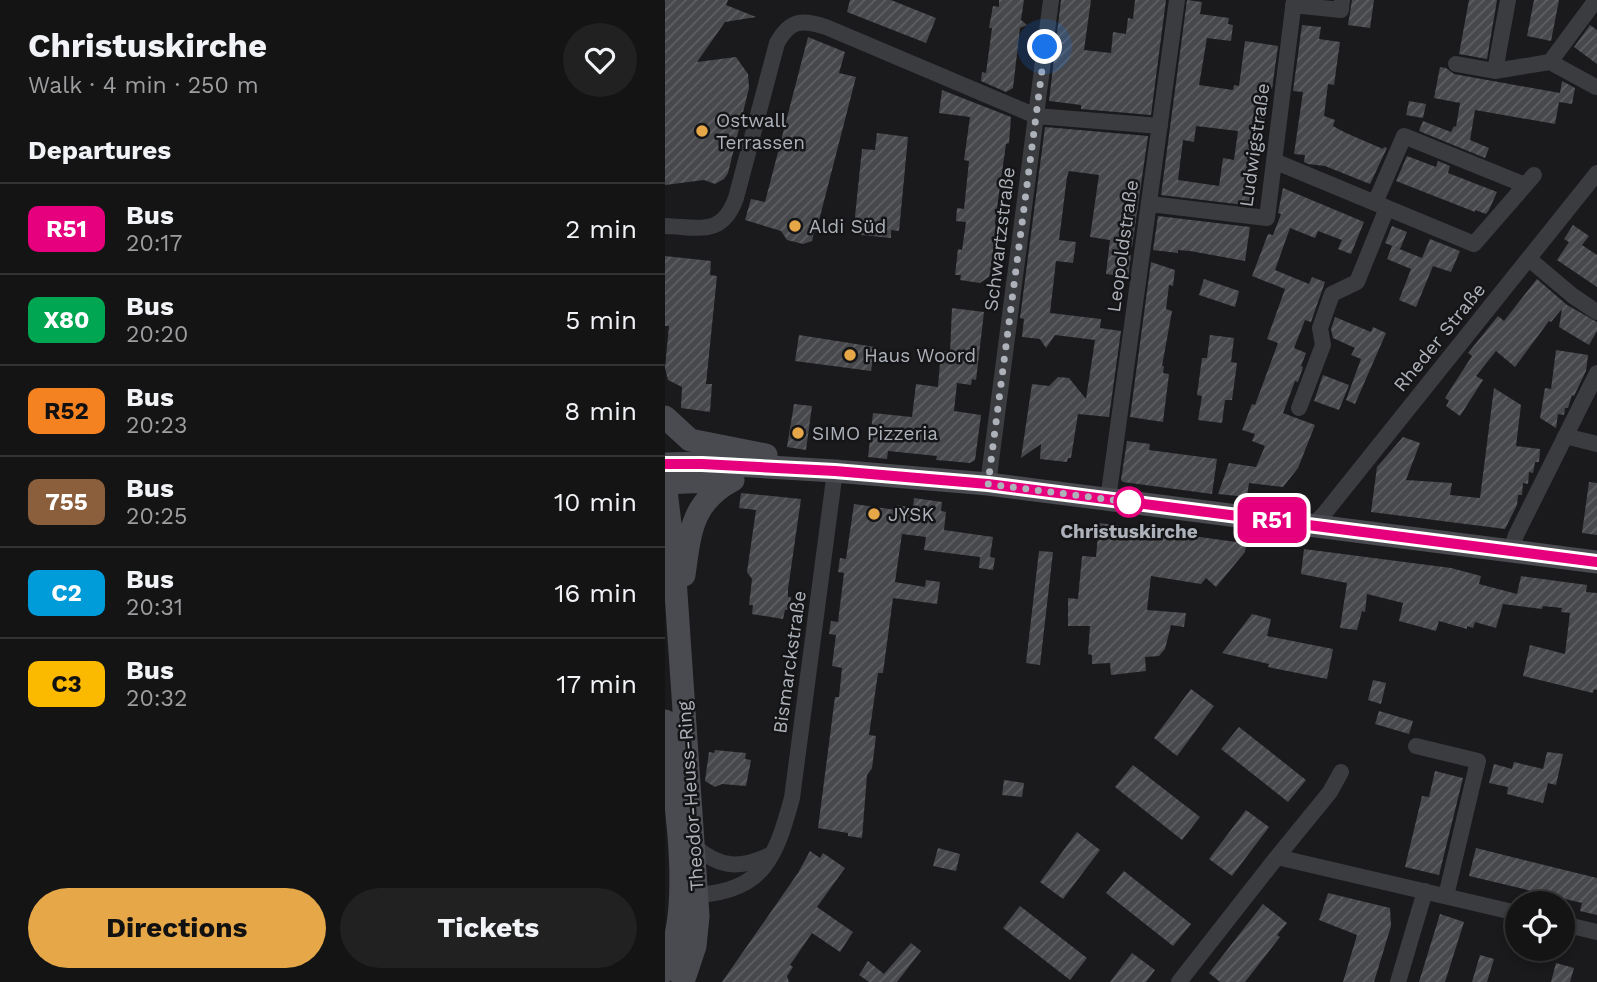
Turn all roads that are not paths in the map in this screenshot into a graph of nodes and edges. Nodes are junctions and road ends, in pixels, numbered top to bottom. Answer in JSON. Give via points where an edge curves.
{"nodes":[{"id":1,"x":1051,"y":0,"type":"edge"},
{"id":2,"x":1177,"y":0,"type":"edge"},
{"id":3,"x":1342,"y":0,"type":"edge"},
{"id":4,"x":1508,"y":0,"type":"edge"},
{"id":5,"x":1597,"y":0,"type":"edge"},
{"id":6,"x":1294,"y":3,"type":"edge"},
{"id":7,"x":1550,"y":62,"type":"junction"},
{"id":8,"x":1456,"y":64,"type":"dead end"},
{"id":9,"x":1495,"y":71,"type":"junction"},
{"id":10,"x":1596,"y":87,"type":"edge"},
{"id":11,"x":1036,"y":116,"type":"junction"},
{"id":12,"x":1160,"y":126,"type":"junction"},
{"id":13,"x":1274,"y":161,"type":"junction"},
{"id":14,"x":1597,"y":173,"type":"edge"},
{"id":15,"x":1150,"y":204,"type":"junction"},
{"id":16,"x":1381,"y":205,"type":"junction"},
{"id":17,"x":665,"y":226,"type":"edge"},
{"id":18,"x":1529,"y":259,"type":"junction"},
{"id":19,"x":1597,"y":312,"type":"edge"},
{"id":20,"x":1597,"y":373,"type":"edge"},
{"id":21,"x":1300,"y":408,"type":"dead end"},
{"id":22,"x":665,"y":417,"type":"edge"},
{"id":23,"x":1565,"y":436,"type":"junction"},
{"id":24,"x":1597,"y":444,"type":"edge"},
{"id":25,"x":665,"y":464,"type":"edge"},
{"id":26,"x":808,"y":470,"type":"junction"},
{"id":27,"x":835,"y":471,"type":"junction"},
{"id":28,"x":733,"y":480,"type":"junction"},
{"id":29,"x":665,"y":483,"type":"edge"},
{"id":30,"x":988,"y":484,"type":"junction"},
{"id":31,"x":1108,"y":499,"type":"junction"},
{"id":32,"x":1313,"y":525,"type":"junction"},
{"id":33,"x":1511,"y":551,"type":"junction"},
{"id":34,"x":1597,"y":562,"type":"edge"},
{"id":35,"x":665,"y":584,"type":"edge"},
{"id":36,"x":678,"y":620,"type":"junction"},
{"id":37,"x":665,"y":721,"type":"edge"},
{"id":38,"x":1416,"y":746,"type":"dead end"},
{"id":39,"x":1341,"y":772,"type":"dead end"},
{"id":40,"x":695,"y":846,"type":"junction"},
{"id":41,"x":772,"y":854,"type":"junction"},
{"id":42,"x":1277,"y":857,"type":"junction"},
{"id":43,"x":1425,"y":891,"type":"junction"},
{"id":44,"x":698,"y":895,"type":"junction"},
{"id":45,"x":1446,"y":896,"type":"junction"},
{"id":46,"x":1505,"y":910,"type":"edge"},
{"id":47,"x":1575,"y":927,"type":"edge"},
{"id":48,"x":1597,"y":932,"type":"edge"},
{"id":49,"x":665,"y":971,"type":"edge"},
{"id":50,"x":683,"y":982,"type":"edge"},
{"id":51,"x":1178,"y":982,"type":"edge"},
{"id":52,"x":1398,"y":982,"type":"edge"}],
"edges":[{"from":1,"to":11,"type":"street","name":"Schwartzstraße"},
{"from":2,"to":12,"type":"street","name":"Leopoldstraße"},
{"from":3,"to":6,"type":"street","name":"Ludwigstraße","via":[[1341,10]]},
{"from":4,"to":9,"type":"street"},
{"from":5,"to":7,"type":"street"},
{"from":6,"to":13,"type":"street","name":"Ludwigstraße"},
{"from":7,"to":9,"type":"street"},
{"from":7,"to":10,"type":"street"},
{"from":8,"to":9,"type":"street"},
{"from":11,"to":12,"type":"street"},
{"from":11,"to":17,"type":"street","via":[[826,27],[799,22],[785,29],[777,43],[736,198],[726,219],[714,226]]},
{"from":11,"to":30,"type":"street","name":"Schwartzstraße"},
{"from":12,"to":15,"type":"street","name":"Leopoldstraße"},
{"from":13,"to":15,"type":"street","name":"Ludwigstraße","via":[[1267,218]]},
{"from":13,"to":16,"type":"street"},
{"from":14,"to":18,"type":"street","name":"Rheder Straße"},
{"from":15,"to":31,"type":"street","name":"Leopoldstraße"},
{"from":16,"to":16,"type":"street","via":[[1404,136],[1530,180],[1475,244]]},
{"from":16,"to":21,"type":"street","via":[[1357,282],[1332,294],[1319,328],[1324,345]]},
{"from":18,"to":19,"type":"street"},
{"from":18,"to":32,"type":"street","name":"Rheder Straße"},
{"from":20,"to":23,"type":"street"},
{"from":22,"to":26,"type":"main road","via":[[690,440],[764,454]]},
{"from":23,"to":24,"type":"street"},
{"from":23,"to":33,"type":"street"},
{"from":25,"to":26,"type":"main road"},
{"from":26,"to":27,"type":"main road"},
{"from":26,"to":28,"type":"main road"},
{"from":27,"to":30,"type":"main road"},
{"from":27,"to":41,"type":"street","name":"Bismarckstraße","via":[[792,798]]},
{"from":28,"to":29,"type":"main road"},
{"from":28,"to":36,"type":"main road","via":[[697,513]]},
{"from":29,"to":36,"type":"main road","name":"Theodor-Heuss-Ring"},
{"from":30,"to":31,"type":"main road"},
{"from":31,"to":32,"type":"main road"},
{"from":32,"to":33,"type":"main road"},
{"from":33,"to":34,"type":"main road"},
{"from":35,"to":36,"type":"main road"},
{"from":36,"to":40,"type":"main road","name":"Theodor-Heuss-Ring"},
{"from":37,"to":49,"type":"main road","name":"Theodor-Heuss-Ring","via":[[680,875],[676,933]]},
{"from":38,"to":45,"type":"street","via":[[1478,761]]},
{"from":39,"to":42,"type":"street"},
{"from":40,"to":41,"type":"street","via":[[707,857],[732,864],[755,862]]},
{"from":40,"to":44,"type":"main road","name":"Theodor-Heuss-Ring"},
{"from":41,"to":44,"type":"street","name":"Bismarckstraße","via":[[748,883]]},
{"from":42,"to":43,"type":"street"},
{"from":42,"to":51,"type":"street"},
{"from":43,"to":45,"type":"street"},
{"from":43,"to":52,"type":"street"},
{"from":44,"to":50,"type":"main road","name":"Theodor-Heuss-Ring","via":[[697,937]]},
{"from":45,"to":46,"type":"street"},
{"from":47,"to":48,"type":"street"}]}
